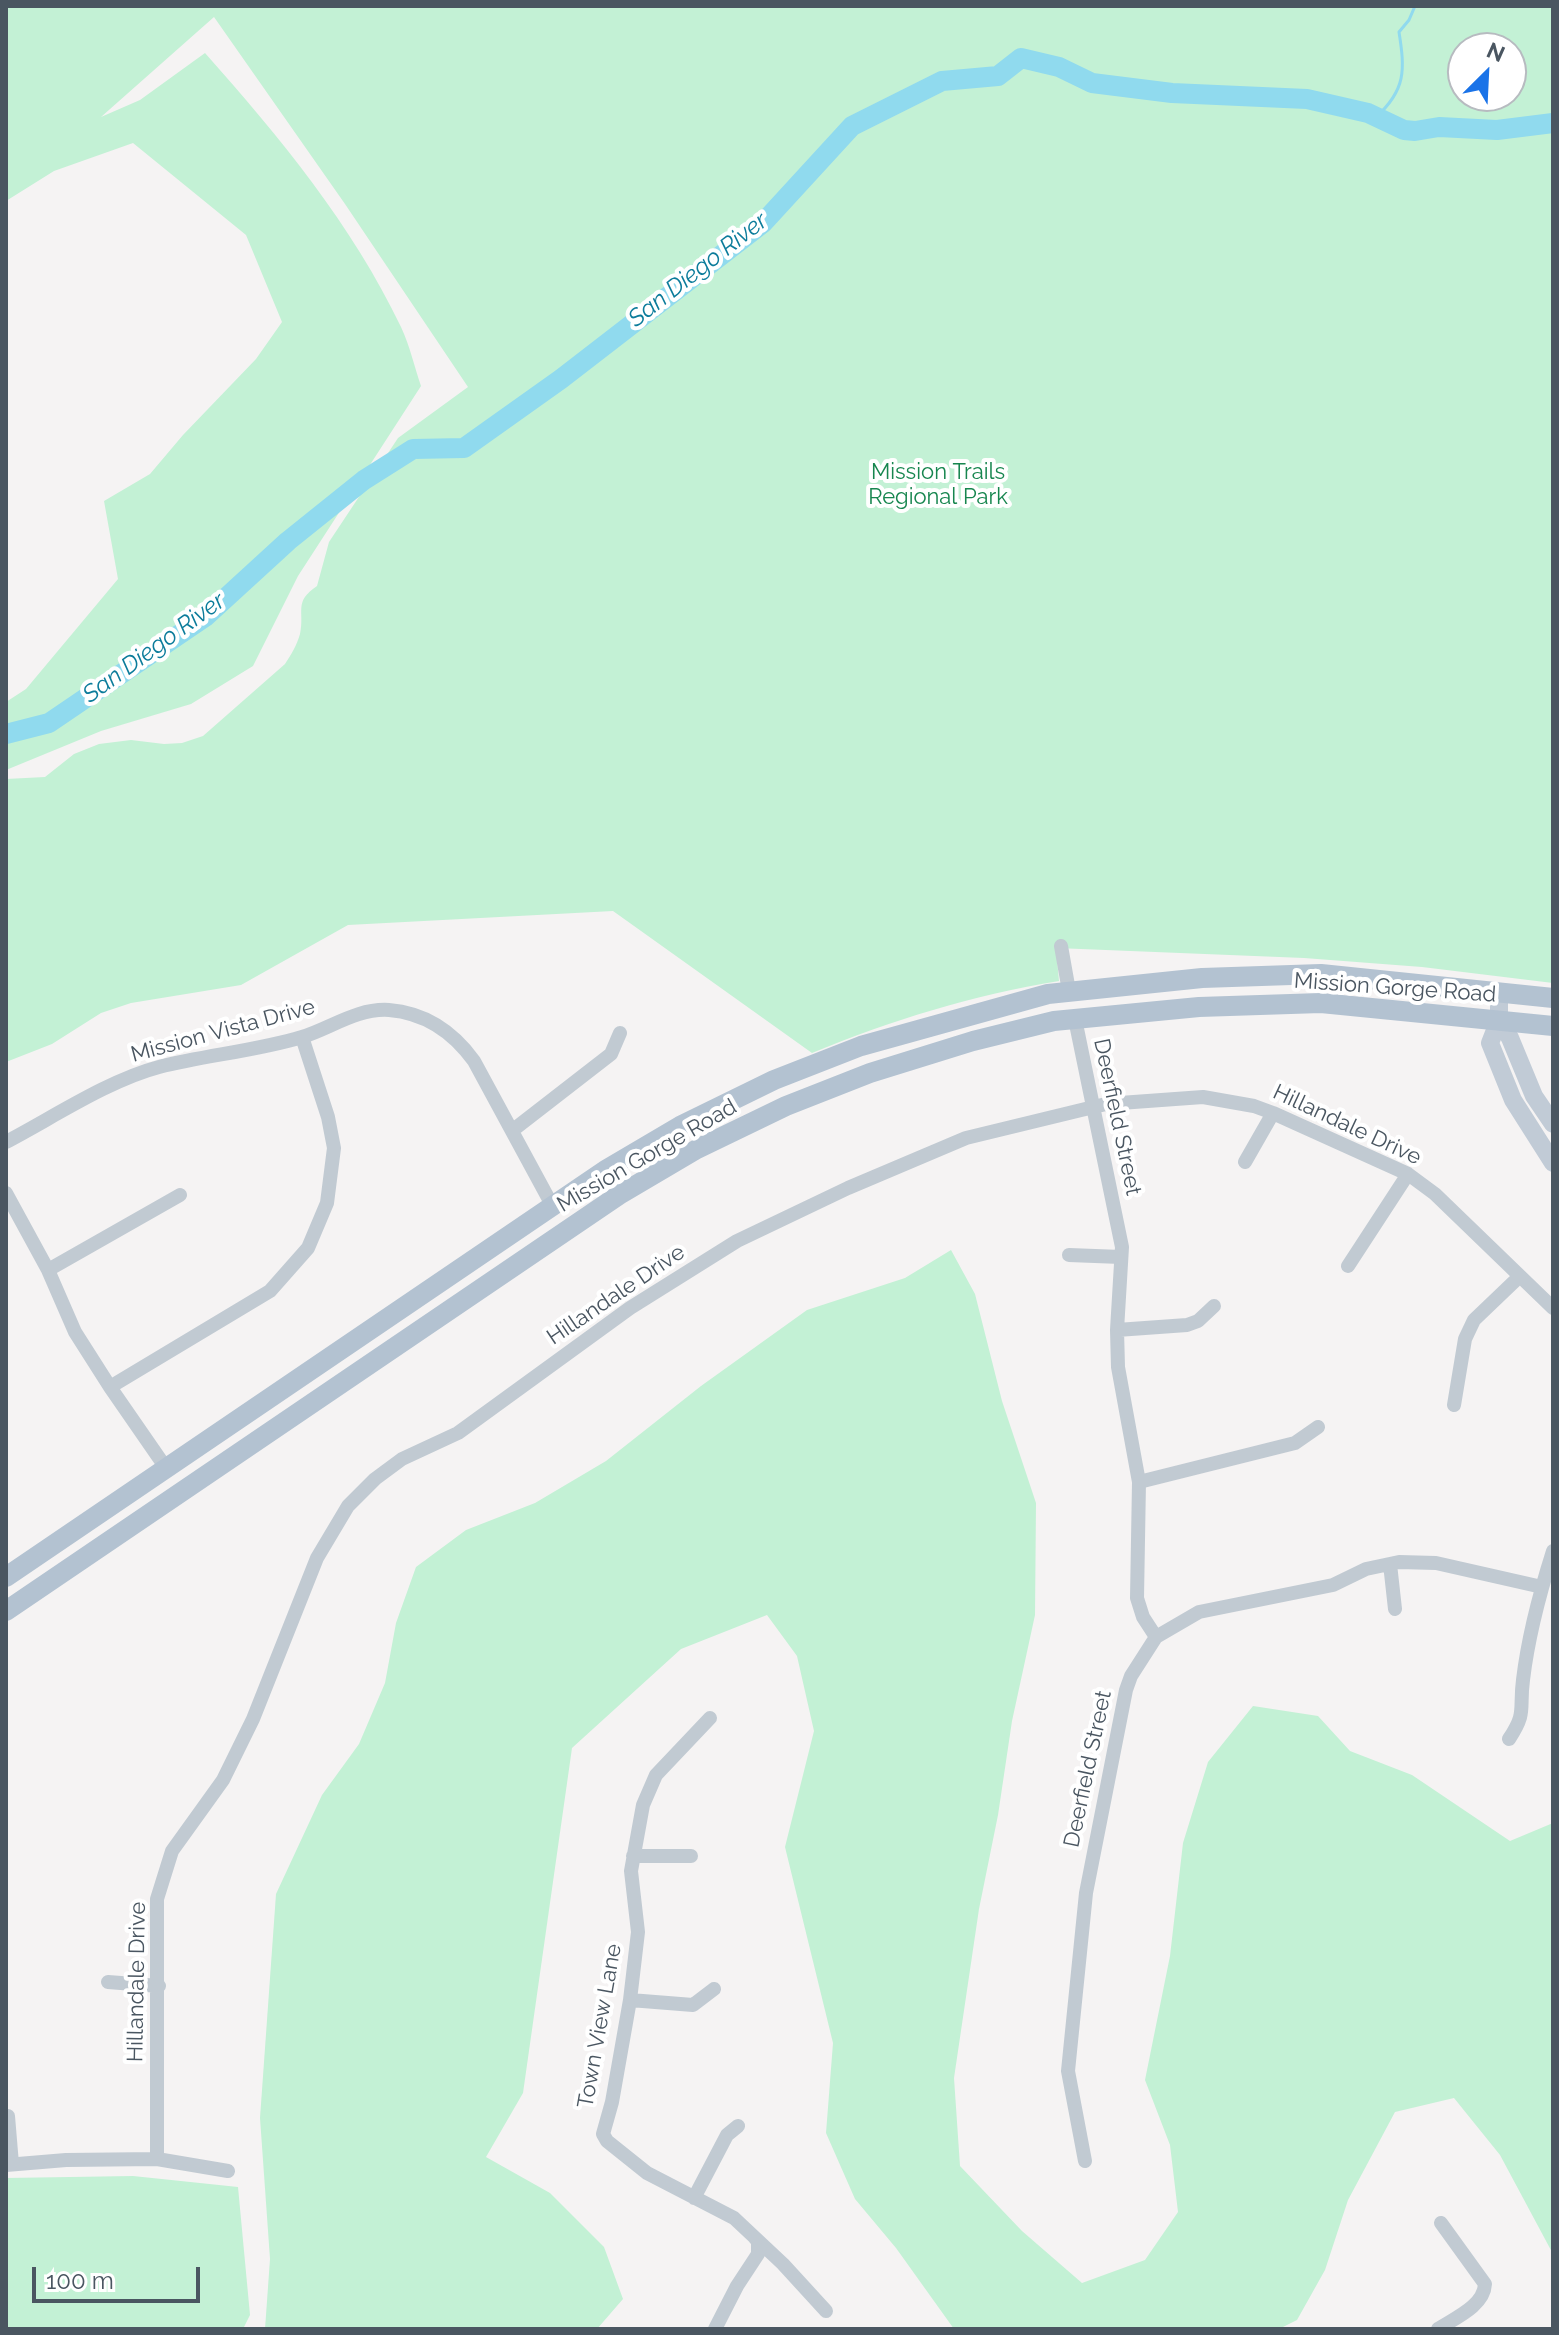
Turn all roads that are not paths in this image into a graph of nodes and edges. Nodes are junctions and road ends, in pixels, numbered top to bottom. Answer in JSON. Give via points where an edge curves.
{"nodes":[{"id":1,"x":1061,"y":946,"type":"dead end"},
{"id":2,"x":1069,"y":991,"type":"junction"},
{"id":3,"x":1499,"y":992,"type":"junction"},
{"id":4,"x":1553,"y":998,"type":"edge"},
{"id":5,"x":1075,"y":1019,"type":"junction"},
{"id":6,"x":1499,"y":1020,"type":"junction"},
{"id":7,"x":1553,"y":1026,"type":"edge"},
{"id":8,"x":620,"y":1033,"type":"dead end"},
{"id":9,"x":302,"y":1037,"type":"junction"},
{"id":10,"x":1092,"y":1107,"type":"junction"},
{"id":11,"x":1273,"y":1113,"type":"junction"},
{"id":12,"x":1553,"y":1124,"type":"edge"},
{"id":13,"x":513,"y":1130,"type":"junction"},
{"id":14,"x":6,"y":1142,"type":"edge"},
{"id":15,"x":1245,"y":1162,"type":"dead end"},
{"id":16,"x":1553,"y":1163,"type":"edge"},
{"id":17,"x":1408,"y":1174,"type":"junction"},
{"id":18,"x":6,"y":1193,"type":"edge"},
{"id":19,"x":180,"y":1195,"type":"dead end"},
{"id":20,"x":552,"y":1205,"type":"junction"},
{"id":21,"x":1069,"y":1255,"type":"dead end"},
{"id":22,"x":1121,"y":1257,"type":"junction"},
{"id":23,"x":1348,"y":1266,"type":"dead end"},
{"id":24,"x":48,"y":1270,"type":"junction"},
{"id":25,"x":1520,"y":1276,"type":"junction"},
{"id":26,"x":1214,"y":1306,"type":"dead end"},
{"id":27,"x":1553,"y":1308,"type":"edge"},
{"id":28,"x":1117,"y":1330,"type":"junction"},
{"id":29,"x":110,"y":1387,"type":"junction"},
{"id":30,"x":1454,"y":1405,"type":"dead end"},
{"id":31,"x":1318,"y":1427,"type":"dead end"},
{"id":32,"x":166,"y":1468,"type":"junction"},
{"id":33,"x":1139,"y":1482,"type":"junction"},
{"id":34,"x":1553,"y":1551,"type":"edge"},
{"id":35,"x":1390,"y":1564,"type":"junction"},
{"id":36,"x":6,"y":1577,"type":"edge"},
{"id":37,"x":1542,"y":1587,"type":"junction"},
{"id":38,"x":1395,"y":1609,"type":"dead end"},
{"id":39,"x":6,"y":1611,"type":"edge"},
{"id":40,"x":1156,"y":1637,"type":"junction"},
{"id":41,"x":710,"y":1718,"type":"dead end"},
{"id":42,"x":1509,"y":1739,"type":"dead end"},
{"id":43,"x":633,"y":1856,"type":"junction"},
{"id":44,"x":691,"y":1856,"type":"dead end"},
{"id":45,"x":108,"y":1982,"type":"dead end"},
{"id":46,"x":159,"y":1986,"type":"junction"},
{"id":47,"x":714,"y":1989,"type":"dead end"},
{"id":48,"x":630,"y":2000,"type":"junction"},
{"id":49,"x":8,"y":2116,"type":"dead end"},
{"id":50,"x":738,"y":2126,"type":"dead end"},
{"id":51,"x":157,"y":2159,"type":"junction"},
{"id":52,"x":1085,"y":2161,"type":"dead end"},
{"id":53,"x":9,"y":2165,"type":"edge"},
{"id":54,"x":228,"y":2171,"type":"dead end"},
{"id":55,"x":694,"y":2198,"type":"junction"},
{"id":56,"x":1441,"y":2223,"type":"dead end"},
{"id":57,"x":754,"y":2237,"type":"junction"},
{"id":58,"x":826,"y":2311,"type":"dead end"},
{"id":59,"x":715,"y":2329,"type":"edge"},
{"id":60,"x":1438,"y":2329,"type":"edge"}],
"edges":[{"from":1,"to":2,"type":"street"},
{"from":2,"to":3,"type":"main road","name":"Mission Gorge Road","via":[[1202,978],[1321,974]]},
{"from":2,"to":20,"type":"main road","name":"Mission Gorge Road","via":[[874,1042],[774,1080],[680,1126]]},
{"from":3,"to":4,"type":"main road","name":"Mission Gorge Road"},
{"from":3,"to":6,"type":"main road"},
{"from":5,"to":6,"type":"main road","name":"Mission Gorge Road","via":[[1321,1003]]},
{"from":5,"to":10,"type":"street","name":"Deerfield Street"},
{"from":5,"to":39,"type":"main road","name":"Mission Gorge Road","via":[[973,1041],[870,1073],[697,1149],[547,1243]]},
{"from":6,"to":7,"type":"main road","name":"Mission Gorge Road"},
{"from":6,"to":12,"type":"main road"},
{"from":6,"to":16,"type":"main road","via":[[1490,1043],[1513,1100]]},
{"from":8,"to":13,"type":"street","via":[[611,1054]]},
{"from":9,"to":13,"type":"street","name":"Mission Vista Drive","via":[[351,1016],[386,1010],[427,1020],[459,1040]]},
{"from":9,"to":14,"type":"street","name":"Mission Vista Drive","via":[[156,1068]]},
{"from":9,"to":29,"type":"street","via":[[334,1148],[327,1203],[308,1248],[270,1291]]},
{"from":10,"to":11,"type":"street","name":"Hillandale Drive","via":[[1203,1097]]},
{"from":10,"to":22,"type":"street","name":"Deerfield Street"},
{"from":10,"to":46,"type":"street","name":"Hillandale Drive","via":[[966,1138],[737,1241],[630,1308],[458,1433],[402,1459],[375,1479],[348,1506],[317,1558],[223,1780],[172,1851],[157,1899]]},
{"from":11,"to":15,"type":"street"},
{"from":11,"to":17,"type":"street","name":"Hillandale Drive"},
{"from":13,"to":20,"type":"street","name":"Mission Vista Drive"},
{"from":17,"to":23,"type":"street"},
{"from":17,"to":25,"type":"street","name":"Hillandale Drive"},
{"from":18,"to":24,"type":"street"},
{"from":19,"to":24,"type":"street"},
{"from":20,"to":32,"type":"main road","name":"Mission Gorge Road"},
{"from":21,"to":22,"type":"street"},
{"from":22,"to":28,"type":"street","name":"Deerfield Street"},
{"from":24,"to":29,"type":"street","via":[[75,1332]]},
{"from":25,"to":27,"type":"street","name":"Hillandale Drive"},
{"from":25,"to":30,"type":"street","via":[[1474,1320],[1465,1339]]},
{"from":26,"to":28,"type":"street","via":[[1187,1325]]},
{"from":28,"to":33,"type":"street","name":"Deerfield Street","via":[[1118,1367]]},
{"from":29,"to":32,"type":"street"},
{"from":31,"to":33,"type":"street","via":[[1295,1443]]},
{"from":32,"to":36,"type":"main road","name":"Mission Gorge Road"},
{"from":33,"to":40,"type":"street","name":"Deerfield Street","via":[[1137,1598]]},
{"from":34,"to":37,"type":"street"},
{"from":35,"to":37,"type":"street","via":[[1436,1563]]},
{"from":35,"to":38,"type":"street"},
{"from":35,"to":40,"type":"street","via":[[1333,1585],[1199,1612]]},
{"from":37,"to":42,"type":"street","via":[[1523,1680],[1522,1720]]},
{"from":40,"to":52,"type":"street","name":"Deerfield Street","via":[[1126,1690],[1086,1893],[1068,2071]]},
{"from":41,"to":43,"type":"street","name":"Town View Lane","via":[[656,1775],[643,1805]]},
{"from":43,"to":44,"type":"street"},
{"from":43,"to":48,"type":"street","name":"Town View Lane","via":[[638,1932]]},
{"from":45,"to":46,"type":"street"},
{"from":46,"to":51,"type":"street","name":"Hillandale Drive"},
{"from":47,"to":48,"type":"street","via":[[693,2005]]},
{"from":48,"to":55,"type":"street","name":"Town View Lane","via":[[603,2134],[647,2173]]},
{"from":49,"to":53,"type":"street"},
{"from":50,"to":55,"type":"street","via":[[727,2135]]},
{"from":51,"to":53,"type":"street"},
{"from":51,"to":54,"type":"street"},
{"from":55,"to":57,"type":"street","via":[[734,2218]]},
{"from":56,"to":60,"type":"street","via":[[1486,2289],[1480,2301]]},
{"from":57,"to":58,"type":"street"},
{"from":57,"to":59,"type":"street","via":[[758,2254]]}]}
